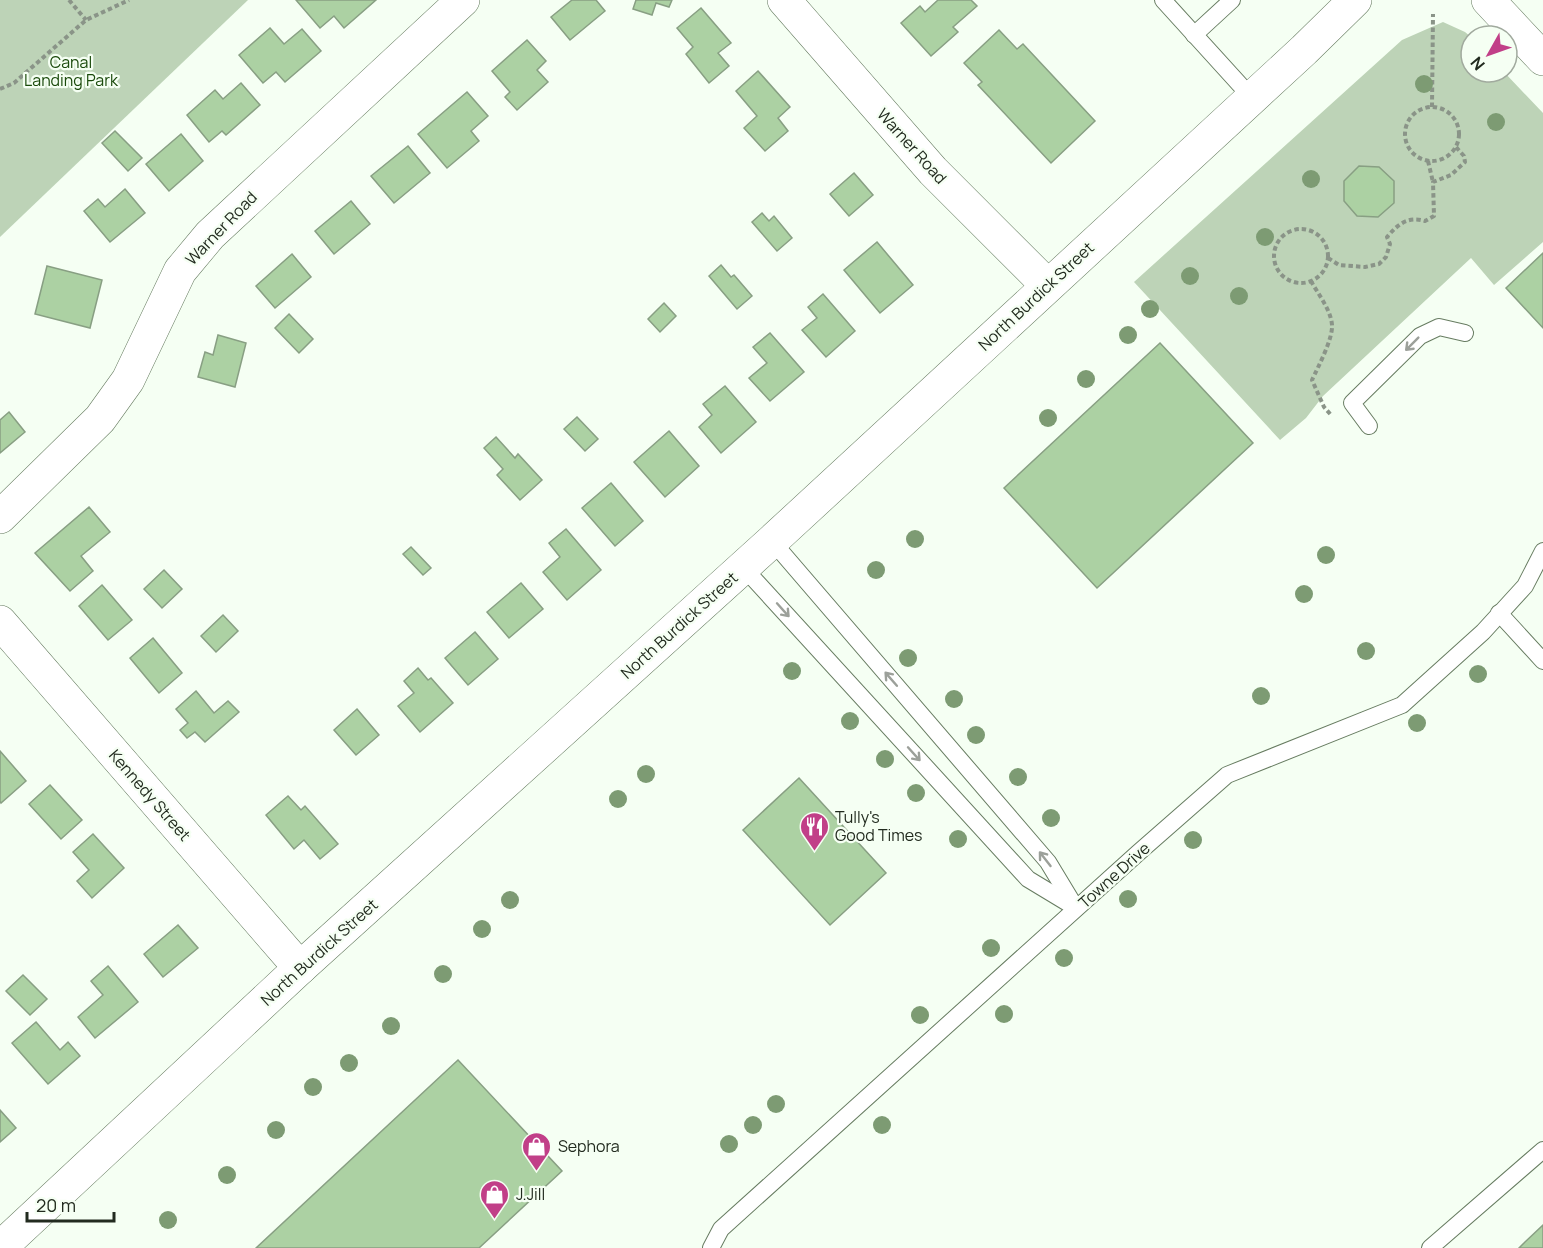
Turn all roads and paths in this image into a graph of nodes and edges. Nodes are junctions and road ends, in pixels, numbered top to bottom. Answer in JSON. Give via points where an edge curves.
{"nodes":[{"id":1,"x":69,"y":0,"type":"edge"},
{"id":2,"x":129,"y":0,"type":"edge"},
{"id":3,"x":463,"y":0,"type":"edge"},
{"id":4,"x":784,"y":0,"type":"edge"},
{"id":5,"x":1163,"y":0,"type":"edge"},
{"id":6,"x":1232,"y":0,"type":"edge"},
{"id":7,"x":1355,"y":0,"type":"edge"},
{"id":8,"x":1488,"y":0,"type":"edge"},
{"id":9,"x":1433,"y":14,"type":"dead end"},
{"id":10,"x":86,"y":20,"type":"junction"},
{"id":11,"x":1194,"y":35,"type":"junction"},
{"id":12,"x":1543,"y":59,"type":"edge"},
{"id":13,"x":0,"y":89,"type":"edge"},
{"id":14,"x":1252,"y":98,"type":"junction"},
{"id":15,"x":1432,"y":107,"type":"junction"},
{"id":16,"x":1456,"y":147,"type":"junction"},
{"id":17,"x":1428,"y":161,"type":"junction"},
{"id":18,"x":1433,"y":182,"type":"junction"},
{"id":19,"x":1328,"y":258,"type":"junction"},
{"id":20,"x":1311,"y":281,"type":"junction"},
{"id":21,"x":1047,"y":285,"type":"junction"},
{"id":22,"x":1465,"y":333,"type":"dead end"},
{"id":23,"x":1332,"y":415,"type":"dead end"},
{"id":24,"x":1369,"y":426,"type":"dead end"},
{"id":25,"x":0,"y":517,"type":"edge"},
{"id":26,"x":772,"y":541,"type":"junction"},
{"id":27,"x":1543,"y":551,"type":"edge"},
{"id":28,"x":743,"y":567,"type":"junction"},
{"id":29,"x":1499,"y":613,"type":"junction"},
{"id":30,"x":0,"y":622,"type":"edge"},
{"id":31,"x":1543,"y":661,"type":"edge"},
{"id":32,"x":1076,"y":908,"type":"junction"},
{"id":33,"x":300,"y":968,"type":"junction"},
{"id":34,"x":1543,"y":1150,"type":"edge"},
{"id":35,"x":0,"y":1248,"type":"edge"},
{"id":36,"x":711,"y":1248,"type":"edge"},
{"id":37,"x":1430,"y":1248,"type":"edge"}],
"edges":[{"from":1,"to":10,"type":"path"},
{"from":2,"to":10,"type":"path"},
{"from":3,"to":25,"type":"street","name":"Warner Road","via":[[210,235],[180,271],[128,380],[105,411]]},
{"from":4,"to":21,"type":"street","name":"Warner Road","via":[[933,171]]},
{"from":5,"to":11,"type":"lane"},
{"from":6,"to":11,"type":"lane"},
{"from":7,"to":14,"type":"street","name":"North Burdick Street"},
{"from":8,"to":12,"type":"street"},
{"from":9,"to":15,"type":"path"},
{"from":10,"to":13,"type":"path","via":[[14,83]]},
{"from":11,"to":14,"type":"lane"},
{"from":14,"to":21,"type":"street","name":"North Burdick Street"},
{"from":15,"to":16,"type":"path","via":[[1449,113],[1455,120],[1459,129]]},
{"from":15,"to":17,"type":"path","via":[[1415,113],[1405,128],[1412,153]]},
{"from":16,"to":17,"type":"path","via":[[1444,159]]},
{"from":16,"to":18,"type":"path","via":[[1465,162],[1451,175]]},
{"from":17,"to":18,"type":"path"},
{"from":18,"to":19,"type":"path","via":[[1434,216],[1425,221],[1405,221],[1393,230],[1388,237],[1386,257],[1379,264],[1339,266]]},
{"from":19,"to":20,"type":"path","via":[[1326,267]]},
{"from":19,"to":20,"type":"path","via":[[1325,244],[1312,231],[1292,231],[1278,241],[1278,271],[1294,282]]},
{"from":20,"to":23,"type":"path","via":[[1333,326],[1312,380]]},
{"from":21,"to":26,"type":"street","name":"North Burdick Street"},
{"from":22,"to":24,"type":"lane","one_way":true,"via":[[1439,327],[1420,336],[1352,404]]},
{"from":26,"to":28,"type":"street","name":"North Burdick Street"},
{"from":32,"to":26,"type":"lane","one_way":true,"via":[[1048,862]]},
{"from":27,"to":29,"type":"lane","name":"Towne Drive","via":[[1525,586]]},
{"from":28,"to":32,"type":"lane","one_way":true,"via":[[1028,879]]},
{"from":28,"to":33,"type":"street","name":"North Burdick Street"},
{"from":29,"to":31,"type":"lane"},
{"from":29,"to":32,"type":"lane","name":"Towne Drive","via":[[1402,705],[1227,775]]},
{"from":30,"to":33,"type":"street","name":"Kennedy Street"},
{"from":32,"to":36,"type":"lane","name":"Towne Drive","via":[[722,1229]]},
{"from":33,"to":35,"type":"street","name":"North Burdick Street"},
{"from":34,"to":37,"type":"lane"}]}
